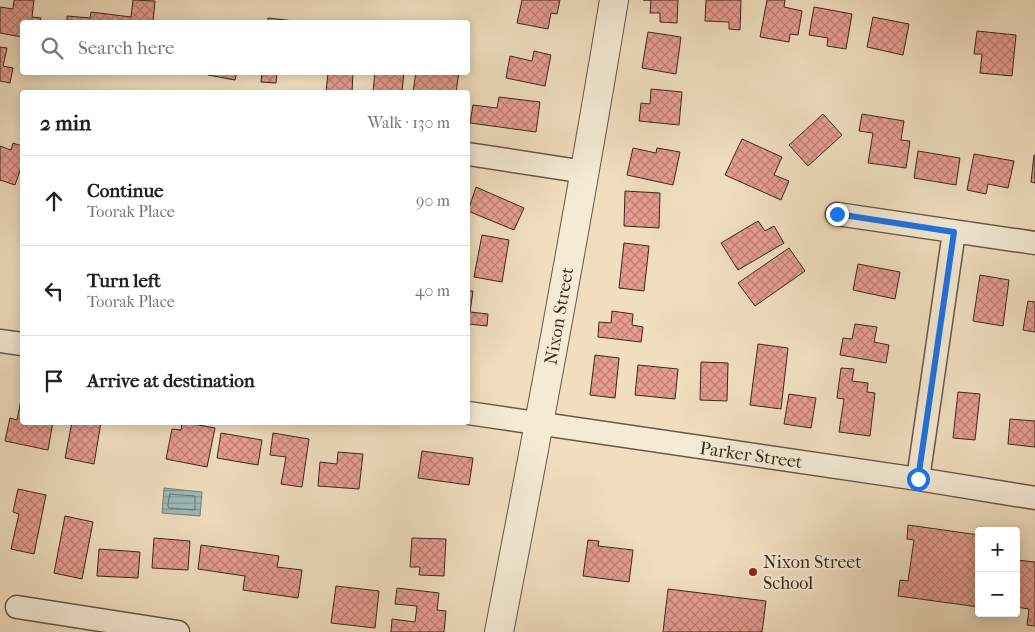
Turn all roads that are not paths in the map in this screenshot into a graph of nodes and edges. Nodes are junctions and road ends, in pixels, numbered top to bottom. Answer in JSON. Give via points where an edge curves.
{"nodes":[{"id":1,"x":614,"y":0,"type":"edge"},
{"id":2,"x":470,"y":154,"type":"edge"},
{"id":3,"x":585,"y":172,"type":"junction"},
{"id":4,"x":837,"y":214,"type":"dead end"},
{"id":5,"x":954,"y":232,"type":"junction"},
{"id":6,"x":1035,"y":243,"type":"edge"},
{"id":7,"x":0,"y":341,"type":"edge"},
{"id":8,"x":20,"y":344,"type":"edge"},
{"id":9,"x":470,"y":413,"type":"edge"},
{"id":10,"x":540,"y":424,"type":"junction"},
{"id":11,"x":918,"y":479,"type":"junction"},
{"id":12,"x":1035,"y":498,"type":"edge"},
{"id":13,"x":17,"y":607,"type":"dead end"},
{"id":14,"x":178,"y":632,"type":"edge"},
{"id":15,"x":499,"y":632,"type":"edge"}],
"edges":[{"from":1,"to":3,"type":"street","name":"Nixon Street"},
{"from":2,"to":3,"type":"street"},
{"from":3,"to":10,"type":"street","name":"Nixon Street"},
{"from":4,"to":5,"type":"street"},
{"from":5,"to":6,"type":"street"},
{"from":5,"to":11,"type":"street"},
{"from":7,"to":8,"type":"street"},
{"from":9,"to":10,"type":"street","name":"Parker Street"},
{"from":10,"to":11,"type":"street","name":"Parker Street"},
{"from":10,"to":15,"type":"street","name":"Nixon Street"},
{"from":11,"to":12,"type":"street","name":"Parker Street"},
{"from":13,"to":14,"type":"street"}]}
